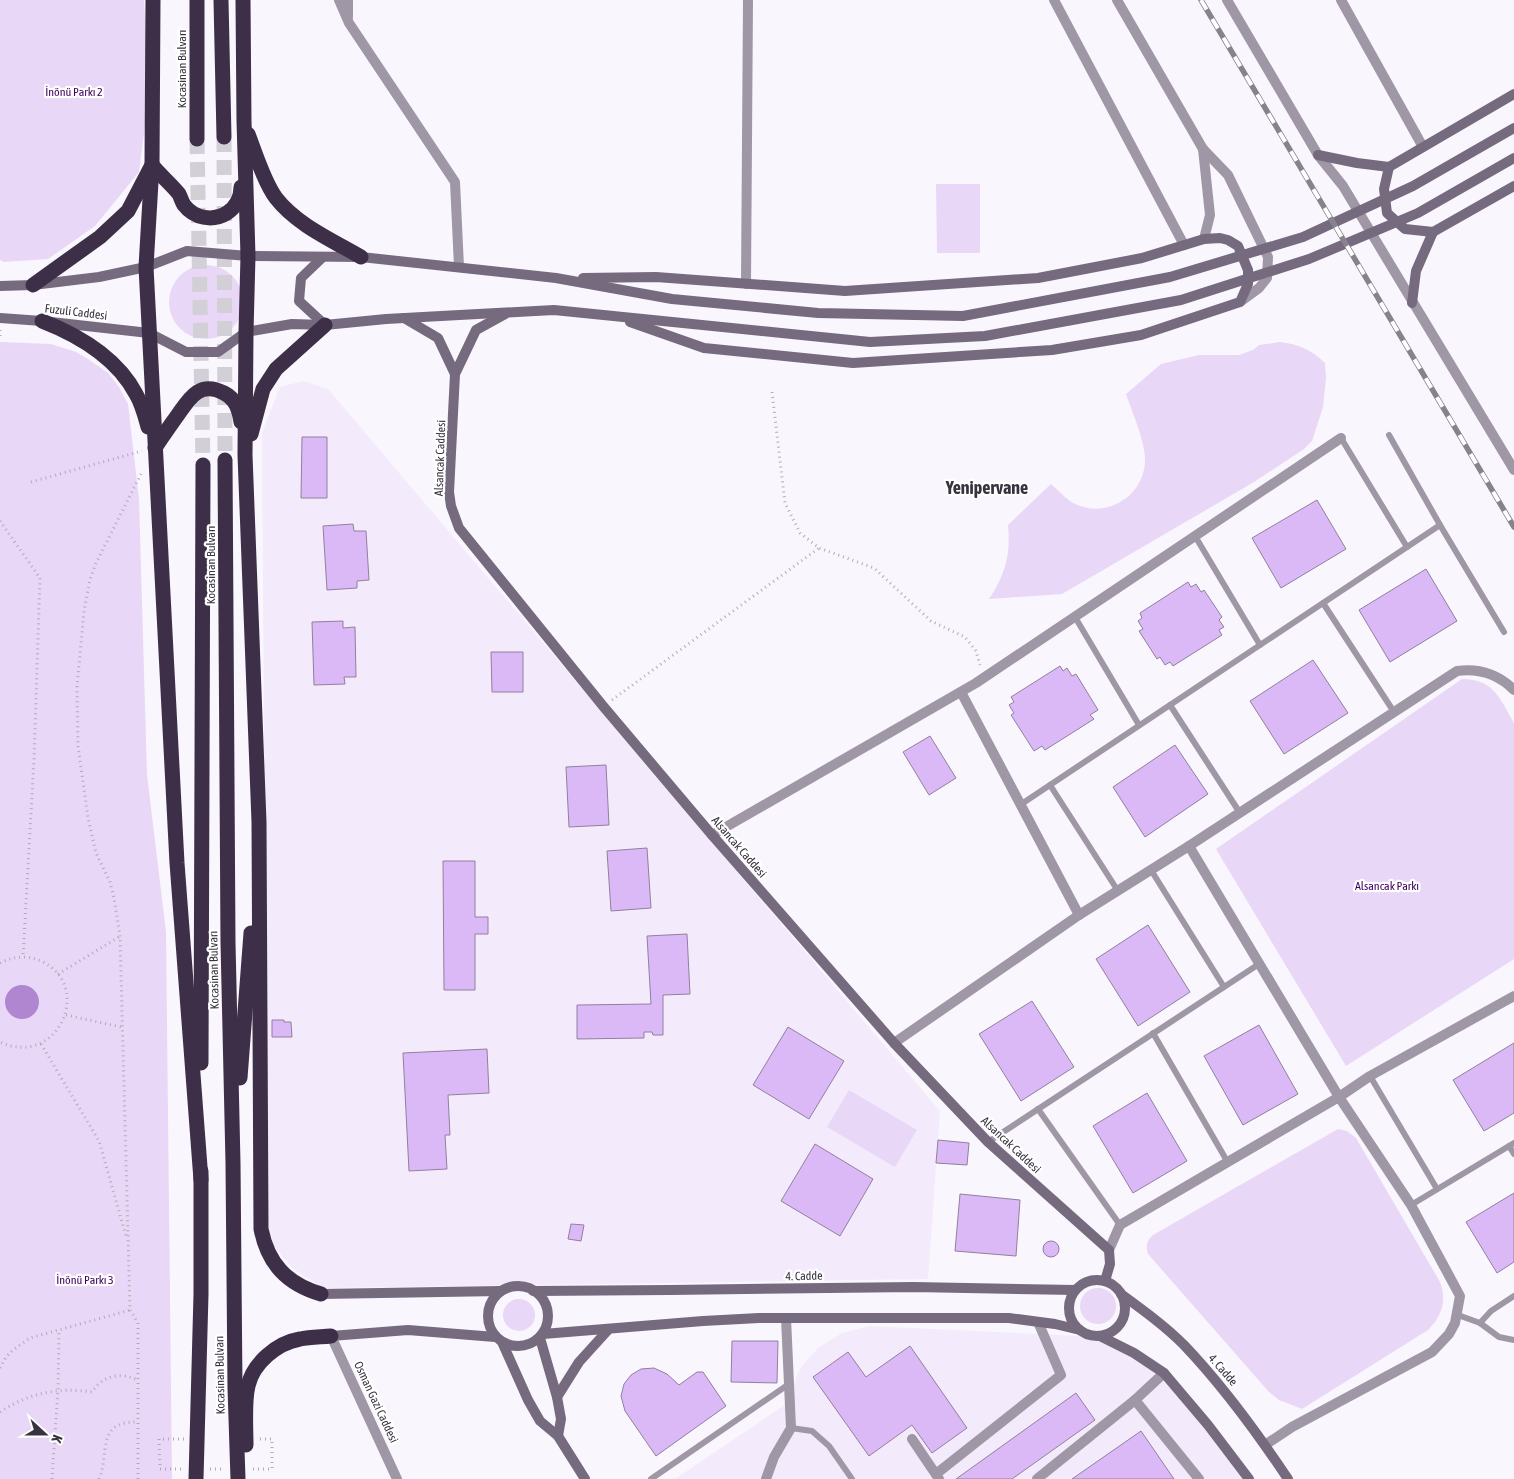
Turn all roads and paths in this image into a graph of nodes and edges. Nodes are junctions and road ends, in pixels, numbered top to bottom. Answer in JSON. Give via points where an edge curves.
{"nodes":[{"id":1,"x":153,"y":0,"type":"edge"},
{"id":2,"x":197,"y":0,"type":"edge"},
{"id":3,"x":221,"y":0,"type":"edge"},
{"id":4,"x":243,"y":0,"type":"edge"},
{"id":5,"x":339,"y":0,"type":"edge"},
{"id":6,"x":348,"y":0,"type":"edge"},
{"id":7,"x":748,"y":0,"type":"edge"},
{"id":8,"x":1054,"y":0,"type":"edge"},
{"id":9,"x":1117,"y":0,"type":"edge"},
{"id":10,"x":1227,"y":0,"type":"edge"},
{"id":11,"x":1341,"y":0,"type":"edge"},
{"id":12,"x":349,"y":23,"type":"junction"},
{"id":13,"x":1514,"y":94,"type":"edge"},
{"id":14,"x":244,"y":121,"type":"junction"},
{"id":15,"x":1514,"y":128,"type":"edge"},
{"id":16,"x":224,"y":137,"type":"tunnel mouth"},
{"id":17,"x":197,"y":139,"type":"tunnel mouth"},
{"id":18,"x":1423,"y":147,"type":"junction"},
{"id":19,"x":1203,"y":149,"type":"junction"},
{"id":20,"x":1318,"y":155,"type":"junction"},
{"id":21,"x":1514,"y":158,"type":"edge"},
{"id":22,"x":152,"y":165,"type":"junction"},
{"id":23,"x":1389,"y":167,"type":"junction"},
{"id":24,"x":1514,"y":186,"type":"edge"},
{"id":25,"x":1433,"y":232,"type":"junction"},
{"id":26,"x":1204,"y":239,"type":"junction"},
{"id":27,"x":1184,"y":245,"type":"junction"},
{"id":28,"x":248,"y":256,"type":"junction"},
{"id":29,"x":323,"y":257,"type":"junction"},
{"id":30,"x":361,"y":257,"type":"junction"},
{"id":31,"x":146,"y":267,"type":"junction"},
{"id":32,"x":459,"y":267,"type":"junction"},
{"id":33,"x":556,"y":278,"type":"junction"},
{"id":34,"x":746,"y":284,"type":"junction"},
{"id":35,"x":33,"y":285,"type":"junction"},
{"id":36,"x":0,"y":286,"type":"edge"},
{"id":37,"x":1240,"y":302,"type":"junction"},
{"id":38,"x":1412,"y":303,"type":"junction"},
{"id":39,"x":506,"y":313,"type":"junction"},
{"id":40,"x":612,"y":316,"type":"junction"},
{"id":41,"x":0,"y":318,"type":"edge"},
{"id":42,"x":404,"y":318,"type":"junction"},
{"id":43,"x":42,"y":321,"type":"junction"},
{"id":44,"x":325,"y":325,"type":"junction"},
{"id":45,"x":246,"y":332,"type":"junction"},
{"id":46,"x":149,"y":333,"type":"junction"},
{"id":47,"x":455,"y":374,"type":"junction"},
{"id":48,"x":772,"y":392,"type":"dead end"},
{"id":49,"x":1389,"y":435,"type":"dead end"},
{"id":50,"x":1341,"y":438,"type":"joint"},
{"id":51,"x":1514,"y":447,"type":"edge"},
{"id":52,"x":154,"y":448,"type":"junction"},
{"id":53,"x":1504,"y":453,"type":"junction"},
{"id":54,"x":246,"y":455,"type":"junction"},
{"id":55,"x":225,"y":460,"type":"tunnel mouth"},
{"id":56,"x":203,"y":465,"type":"tunnel mouth"},
{"id":57,"x":1514,"y":470,"type":"edge"},
{"id":58,"x":31,"y":482,"type":"dead end"},
{"id":59,"x":0,"y":521,"type":"edge"},
{"id":60,"x":1440,"y":525,"type":"junction"},
{"id":61,"x":1195,"y":536,"type":"junction"},
{"id":62,"x":1407,"y":547,"type":"junction"},
{"id":63,"x":819,"y":548,"type":"junction"},
{"id":64,"x":1323,"y":603,"type":"junction"},
{"id":65,"x":1075,"y":617,"type":"junction"},
{"id":66,"x":1504,"y":632,"type":"dead end"},
{"id":67,"x":1260,"y":644,"type":"junction"},
{"id":68,"x":979,"y":658,"type":"dead end"},
{"id":69,"x":1514,"y":690,"type":"edge"},
{"id":70,"x":960,"y":692,"type":"junction"},
{"id":71,"x":1170,"y":705,"type":"junction"},
{"id":72,"x":603,"y":706,"type":"junction"},
{"id":73,"x":1394,"y":712,"type":"junction"},
{"id":74,"x":1139,"y":725,"type":"junction"},
{"id":75,"x":1050,"y":785,"type":"junction"},
{"id":76,"x":1020,"y":805,"type":"junction"},
{"id":77,"x":1240,"y":813,"type":"junction"},
{"id":78,"x":259,"y":822,"type":"junction"},
{"id":79,"x":712,"y":835,"type":"junction"},
{"id":80,"x":1189,"y":846,"type":"junction"},
{"id":81,"x":1151,"y":870,"type":"junction"},
{"id":82,"x":1118,"y":891,"type":"junction"},
{"id":83,"x":1079,"y":915,"type":"junction"},
{"id":84,"x":120,"y":936,"type":"junction"},
{"id":85,"x":23,"y":957,"type":"junction"},
{"id":86,"x":0,"y":963,"type":"edge"},
{"id":87,"x":1259,"y":964,"type":"junction"},
{"id":88,"x":58,"y":974,"type":"junction"},
{"id":89,"x":1224,"y":987,"type":"junction"},
{"id":90,"x":1514,"y":996,"type":"edge"},
{"id":91,"x":66,"y":1015,"type":"junction"},
{"id":92,"x":121,"y":1027,"type":"junction"},
{"id":93,"x":1153,"y":1034,"type":"junction"},
{"id":94,"x":0,"y":1042,"type":"edge"},
{"id":95,"x":894,"y":1043,"type":"junction"},
{"id":96,"x":41,"y":1044,"type":"junction"},
{"id":97,"x":1370,"y":1076,"type":"junction"},
{"id":98,"x":1339,"y":1097,"type":"junction"},
{"id":99,"x":1038,"y":1109,"type":"junction"},
{"id":100,"x":988,"y":1142,"type":"junction"},
{"id":101,"x":1512,"y":1145,"type":"edge"},
{"id":102,"x":1514,"y":1154,"type":"edge"},
{"id":103,"x":1227,"y":1162,"type":"junction"},
{"id":104,"x":233,"y":1163,"type":"junction"},
{"id":105,"x":201,"y":1180,"type":"junction"},
{"id":106,"x":1437,"y":1189,"type":"junction"},
{"id":107,"x":1411,"y":1205,"type":"junction"},
{"id":108,"x":1120,"y":1225,"type":"junction"},
{"id":109,"x":127,"y":1242,"type":"junction"},
{"id":110,"x":1109,"y":1250,"type":"junction"},
{"id":111,"x":1105,"y":1281,"type":"junction"},
{"id":112,"x":1075,"y":1290,"type":"junction"},
{"id":113,"x":501,"y":1291,"type":"junction"},
{"id":114,"x":534,"y":1291,"type":"junction"},
{"id":115,"x":321,"y":1294,"type":"joint"},
{"id":116,"x":1121,"y":1294,"type":"junction"},
{"id":117,"x":1514,"y":1296,"type":"edge"},
{"id":118,"x":130,"y":1310,"type":"junction"},
{"id":119,"x":1458,"y":1314,"type":"junction"},
{"id":120,"x":786,"y":1318,"type":"junction"},
{"id":121,"x":1038,"y":1322,"type":"junction"},
{"id":122,"x":1480,"y":1323,"type":"junction"},
{"id":123,"x":59,"y":1330,"type":"junction"},
{"id":124,"x":608,"y":1330,"type":"junction"},
{"id":125,"x":1080,"y":1330,"type":"junction"},
{"id":126,"x":331,"y":1336,"type":"junction"},
{"id":127,"x":541,"y":1336,"type":"junction"},
{"id":128,"x":1100,"y":1336,"type":"junction"},
{"id":129,"x":498,"y":1340,"type":"junction"},
{"id":130,"x":1514,"y":1340,"type":"edge"},
{"id":131,"x":0,"y":1368,"type":"edge"},
{"id":132,"x":1164,"y":1373,"type":"junction"},
{"id":133,"x":138,"y":1380,"type":"junction"},
{"id":134,"x":789,"y":1384,"type":"junction"},
{"id":135,"x":58,"y":1390,"type":"junction"},
{"id":136,"x":558,"y":1397,"type":"junction"},
{"id":137,"x":1135,"y":1400,"type":"junction"},
{"id":138,"x":0,"y":1412,"type":"edge"},
{"id":139,"x":138,"y":1422,"type":"junction"},
{"id":140,"x":791,"y":1428,"type":"junction"},
{"id":141,"x":558,"y":1436,"type":"junction"},
{"id":142,"x":197,"y":1439,"type":"junction"},
{"id":143,"x":272,"y":1439,"type":"dead end"},
{"id":144,"x":912,"y":1439,"type":"dead end"},
{"id":145,"x":1266,"y":1445,"type":"junction"},
{"id":146,"x":225,"y":1469,"type":"dead end"},
{"id":147,"x":197,"y":1472,"type":"edge"},
{"id":148,"x":242,"y":1476,"type":"edge"},
{"id":149,"x":938,"y":1477,"type":"edge"},
{"id":150,"x":52,"y":1479,"type":"edge"},
{"id":151,"x":99,"y":1479,"type":"edge"},
{"id":152,"x":138,"y":1479,"type":"edge"},
{"id":153,"x":397,"y":1479,"type":"edge"},
{"id":154,"x":585,"y":1479,"type":"edge"},
{"id":155,"x":651,"y":1479,"type":"edge"},
{"id":156,"x":766,"y":1479,"type":"edge"},
{"id":157,"x":852,"y":1479,"type":"edge"},
{"id":158,"x":1037,"y":1479,"type":"edge"},
{"id":159,"x":1198,"y":1479,"type":"edge"},
{"id":160,"x":1249,"y":1479,"type":"edge"},
{"id":161,"x":1288,"y":1479,"type":"edge"}],
"edges":[{"from":1,"to":22,"type":"highway"},
{"from":2,"to":17,"type":"highway","name":"Kocasinan Bulvarı"},
{"from":3,"to":16,"type":"highway"},
{"from":4,"to":14,"type":"highway"},
{"from":5,"to":12,"type":"street"},
{"from":6,"to":12,"type":"street"},
{"from":7,"to":34,"type":"street"},
{"from":8,"to":27,"type":"street"},
{"from":9,"to":19,"type":"street"},
{"from":10,"to":20,"type":"street"},
{"from":11,"to":18,"type":"street"},
{"from":12,"to":32,"type":"street","via":[[455,182]]},
{"from":13,"to":18,"type":"street"},
{"from":14,"to":22,"type":"highway","via":[[241,194],[227,213],[212,218],[188,210]]},
{"from":14,"to":28,"type":"highway"},
{"from":14,"to":30,"type":"highway","via":[[275,197],[302,223]]},
{"from":15,"to":33,"type":"street","via":[[1413,186],[1303,236],[1170,277],[963,316],[818,313],[672,299]]},
{"from":18,"to":23,"type":"street"},
{"from":19,"to":26,"type":"street","via":[[1210,214]]},
{"from":19,"to":37,"type":"street","via":[[1228,175],[1268,257],[1268,278]]},
{"from":20,"to":23,"type":"street"},
{"from":20,"to":38,"type":"street","via":[[1343,186]]},
{"from":21,"to":40,"type":"street","via":[[1418,213],[1309,260],[1181,300],[985,336],[870,342]]},
{"from":22,"to":31,"type":"highway"},
{"from":22,"to":35,"type":"highway","via":[[128,211],[100,237]]},
{"from":23,"to":25,"type":"street","via":[[1384,189],[1387,213],[1405,229]]},
{"from":24,"to":25,"type":"street"},
{"from":25,"to":38,"type":"street","via":[[1416,271]]},
{"from":26,"to":27,"type":"street"},
{"from":26,"to":37,"type":"street","via":[[1220,238],[1238,246],[1248,270],[1248,284]]},
{"from":27,"to":34,"type":"street","via":[[1142,258],[1038,278],[845,291]]},
{"from":28,"to":29,"type":"street"},
{"from":28,"to":31,"type":"street","via":[[187,251]]},
{"from":28,"to":45,"type":"highway"},
{"from":29,"to":30,"type":"street"},
{"from":29,"to":44,"type":"street","via":[[301,278],[299,301]]},
{"from":30,"to":32,"type":"street"},
{"from":31,"to":35,"type":"street","name":"Fuzuli Caddesi"},
{"from":31,"to":46,"type":"highway"},
{"from":32,"to":33,"type":"street"},
{"from":33,"to":34,"type":"street","via":[[656,277]]},
{"from":35,"to":36,"type":"street","name":"Fuzuli Caddesi"},
{"from":37,"to":40,"type":"street","via":[[1141,335],[1052,350],[853,363],[704,348]]},
{"from":38,"to":53,"type":"street"},
{"from":39,"to":40,"type":"street","via":[[554,310]]},
{"from":39,"to":42,"type":"street"},
{"from":39,"to":47,"type":"street","name":"Alsancak Caddesi","via":[[476,330]]},
{"from":41,"to":43,"type":"street","name":"Fuzuli Caddesi"},
{"from":42,"to":44,"type":"street"},
{"from":42,"to":47,"type":"street","name":"Alsancak Caddesi","via":[[438,338]]},
{"from":43,"to":46,"type":"street","name":"Fuzuli Caddesi"},
{"from":43,"to":52,"type":"highway","via":[[89,344],[124,376],[137,394]]},
{"from":44,"to":45,"type":"street","via":[[292,324]]},
{"from":44,"to":54,"type":"highway","via":[[276,369],[263,389]]},
{"from":45,"to":46,"type":"street","via":[[218,352],[186,352]]},
{"from":45,"to":54,"type":"highway"},
{"from":46,"to":52,"type":"highway"},
{"from":47,"to":72,"type":"street","name":"Alsancak Caddesi","via":[[449,492],[457,524]]},
{"from":48,"to":63,"type":"path","via":[[785,503],[800,533]]},
{"from":49,"to":60,"type":"lane"},
{"from":50,"to":61,"type":"street"},
{"from":50,"to":62,"type":"lane"},
{"from":51,"to":53,"type":"street"},
{"from":52,"to":54,"type":"highway","via":[[190,397],[197,392],[213,390],[227,395],[237,407]]},
{"from":52,"to":58,"type":"path"},
{"from":52,"to":84,"type":"path","via":[[96,563],[86,596],[79,657],[77,716],[82,782],[96,853],[110,882]]},
{"from":52,"to":105,"type":"highway","via":[[177,863]]},
{"from":53,"to":57,"type":"street"},
{"from":54,"to":78,"type":"highway"},
{"from":55,"to":104,"type":"highway","name":"Kocasinan Bulvarı"},
{"from":56,"to":105,"type":"highway","name":"Kocasinan Bulvarı"},
{"from":59,"to":85,"type":"path","via":[[40,578]]},
{"from":60,"to":62,"type":"lane"},
{"from":60,"to":66,"type":"lane"},
{"from":61,"to":65,"type":"street"},
{"from":61,"to":67,"type":"lane"},
{"from":62,"to":64,"type":"lane"},
{"from":63,"to":68,"type":"path","via":[[874,568],[931,622],[965,637]]},
{"from":63,"to":72,"type":"path"},
{"from":64,"to":67,"type":"lane"},
{"from":64,"to":73,"type":"lane"},
{"from":65,"to":70,"type":"street"},
{"from":65,"to":74,"type":"lane"},
{"from":67,"to":71,"type":"lane"},
{"from":69,"to":73,"type":"street","via":[[1491,674],[1457,670]]},
{"from":70,"to":76,"type":"street"},
{"from":70,"to":79,"type":"street"},
{"from":71,"to":74,"type":"lane"},
{"from":71,"to":77,"type":"lane"},
{"from":72,"to":79,"type":"street","name":"Alsancak Caddesi"},
{"from":73,"to":77,"type":"street"},
{"from":74,"to":75,"type":"lane"},
{"from":75,"to":76,"type":"lane"},
{"from":75,"to":82,"type":"lane"},
{"from":76,"to":83,"type":"street"},
{"from":77,"to":80,"type":"street"},
{"from":78,"to":104,"type":"highway"},
{"from":78,"to":115,"type":"highway","via":[[261,1229],[267,1252],[281,1272],[300,1286]]},
{"from":79,"to":95,"type":"street","name":"Alsancak Caddesi"},
{"from":80,"to":81,"type":"street"},
{"from":80,"to":87,"type":"street"},
{"from":81,"to":82,"type":"street"},
{"from":81,"to":89,"type":"lane"},
{"from":82,"to":83,"type":"street"},
{"from":83,"to":95,"type":"street"},
{"from":84,"to":88,"type":"path"},
{"from":84,"to":92,"type":"path"},
{"from":85,"to":86,"type":"path"},
{"from":85,"to":88,"type":"path","via":[[38,959]]},
{"from":87,"to":89,"type":"lane"},
{"from":87,"to":98,"type":"street"},
{"from":88,"to":91,"type":"path","via":[[67,993]]},
{"from":89,"to":93,"type":"lane"},
{"from":90,"to":97,"type":"street"},
{"from":91,"to":92,"type":"path"},
{"from":91,"to":96,"type":"path","via":[[55,1033]]},
{"from":92,"to":109,"type":"path"},
{"from":93,"to":99,"type":"lane"},
{"from":93,"to":103,"type":"lane"},
{"from":94,"to":96,"type":"path","via":[[15,1047]]},
{"from":95,"to":100,"type":"street","name":"Alsancak Caddesi"},
{"from":96,"to":109,"type":"path","via":[[99,1141]]},
{"from":97,"to":98,"type":"street"},
{"from":97,"to":106,"type":"lane"},
{"from":98,"to":103,"type":"street"},
{"from":98,"to":107,"type":"street"},
{"from":99,"to":100,"type":"lane"},
{"from":99,"to":108,"type":"lane"},
{"from":100,"to":110,"type":"street","name":"Alsancak Caddesi"},
{"from":101,"to":102,"type":"lane"},
{"from":101,"to":106,"type":"lane"},
{"from":103,"to":108,"type":"street"},
{"from":104,"to":148,"type":"highway","name":"Kocasinan Bulvarı","via":[[235,1388]]},
{"from":105,"to":142,"type":"highway","name":"Kocasinan Bulvarı"},
{"from":106,"to":107,"type":"lane"},
{"from":107,"to":119,"type":"street","via":[[1460,1296]]},
{"from":108,"to":110,"type":"street"},
{"from":109,"to":118,"type":"path"},
{"from":110,"to":111,"type":"street","via":[[1110,1264]]},
{"from":111,"to":112,"type":"street","via":[[1083,1283]]},
{"from":111,"to":116,"type":"street"},
{"from":112,"to":114,"type":"street","name":"4. Cadde","via":[[914,1287]]},
{"from":112,"to":125,"type":"street","via":[[1069,1311]]},
{"from":113,"to":114,"type":"street","via":[[519,1286]]},
{"from":113,"to":115,"type":"street"},
{"from":113,"to":129,"type":"street","via":[[490,1304],[488,1313],[488,1321]]},
{"from":114,"to":127,"type":"street","via":[[545,1302],[547,1310],[548,1318]]},
{"from":116,"to":128,"type":"street","via":[[1125,1304],[1119,1325]]},
{"from":116,"to":145,"type":"street","name":"4. Cadde","via":[[1183,1344]]},
{"from":117,"to":122,"type":"lane","via":[[1491,1311]]},
{"from":118,"to":123,"type":"path"},
{"from":118,"to":133,"type":"path","via":[[138,1323]]},
{"from":119,"to":122,"type":"lane"},
{"from":119,"to":145,"type":"street","via":[[1449,1334],[1432,1352],[1292,1427]]},
{"from":120,"to":121,"type":"street","via":[[1009,1318]]},
{"from":120,"to":124,"type":"street","via":[[703,1320]]},
{"from":120,"to":134,"type":"street"},
{"from":121,"to":125,"type":"street"},
{"from":121,"to":149,"type":"street","via":[[1061,1375]]},
{"from":122,"to":130,"type":"lane","via":[[1499,1337]]},
{"from":123,"to":131,"type":"path","via":[[21,1343]]},
{"from":123,"to":135,"type":"path"},
{"from":124,"to":127,"type":"street"},
{"from":124,"to":136,"type":"street","via":[[579,1362]]},
{"from":125,"to":128,"type":"street"},
{"from":126,"to":129,"type":"street","via":[[408,1330]]},
{"from":126,"to":148,"type":"highway","via":[[288,1342],[267,1356],[252,1375],[248,1387]]},
{"from":126,"to":153,"type":"street","name":"Osman Gazi Caddesi"},
{"from":127,"to":129,"type":"street","via":[[525,1346],[509,1346]]},
{"from":127,"to":136,"type":"street"},
{"from":128,"to":132,"type":"street"},
{"from":129,"to":141,"type":"street","via":[[540,1421]]},
{"from":132,"to":137,"type":"street"},
{"from":132,"to":160,"type":"street"},
{"from":133,"to":135,"type":"path","via":[[116,1375],[101,1381],[92,1392]]},
{"from":133,"to":139,"type":"path"},
{"from":134,"to":140,"type":"street"},
{"from":134,"to":155,"type":"lane"},
{"from":135,"to":138,"type":"path","via":[[25,1398]]},
{"from":135,"to":150,"type":"path"},
{"from":136,"to":141,"type":"street"},
{"from":137,"to":158,"type":"street"},
{"from":137,"to":159,"type":"street"},
{"from":139,"to":151,"type":"path","via":[[122,1424],[109,1434]]},
{"from":139,"to":152,"type":"path"},
{"from":140,"to":156,"type":"street","via":[[774,1457]]},
{"from":140,"to":157,"type":"lane","via":[[812,1430],[829,1446]]},
{"from":141,"to":154,"type":"street"},
{"from":142,"to":147,"type":"highway","name":"Kocasinan Bulvarı"},
{"from":142,"to":147,"type":"path","via":[[160,1439],[160,1469]]},
{"from":143,"to":148,"type":"path","via":[[272,1469]]},
{"from":144,"to":149,"type":"street"},
{"from":145,"to":161,"type":"street","name":"4. Cadde"},
{"from":146,"to":147,"type":"path"}]}
